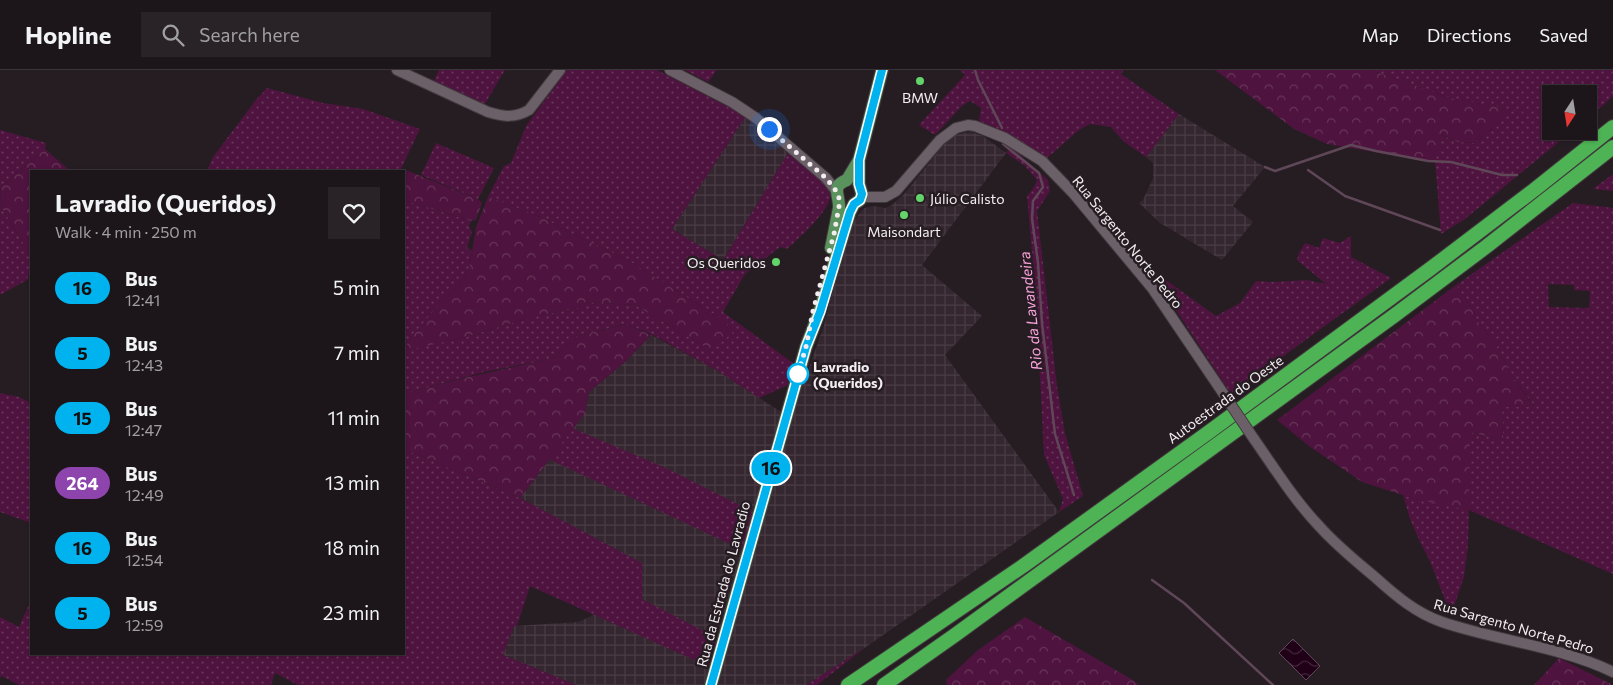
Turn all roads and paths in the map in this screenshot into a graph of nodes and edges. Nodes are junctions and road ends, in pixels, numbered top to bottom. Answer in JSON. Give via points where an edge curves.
{"nodes":[{"id":1,"x":397,"y":70,"type":"edge"},
{"id":2,"x":560,"y":70,"type":"edge"},
{"id":3,"x":670,"y":70,"type":"edge"},
{"id":4,"x":882,"y":70,"type":"edge"},
{"id":5,"x":1613,"y":127,"type":"edge"},
{"id":6,"x":1613,"y":147,"type":"edge"},
{"id":7,"x":850,"y":191,"type":"junction"},
{"id":8,"x":1613,"y":672,"type":"edge"},
{"id":9,"x":711,"y":685,"type":"edge"},
{"id":10,"x":848,"y":685,"type":"edge"},
{"id":11,"x":884,"y":685,"type":"edge"}],
"edges":[{"from":1,"to":2,"type":"street","via":[[488,112],[510,117],[529,110]]},
{"from":3,"to":7,"type":"street","name":"Rua Sargento Norte Pedro","via":[[748,112],[826,178]]},
{"from":4,"to":7,"type":"main road","name":"Rua da Estrada do Lavradio"},
{"from":5,"to":10,"type":"highway","name":"Autoestrada do Oeste","via":[[1445,258],[1209,432],[1023,566]]},
{"from":6,"to":11,"type":"highway","via":[[1395,315]]},
{"from":7,"to":8,"type":"street","name":"Rua Sargento Norte Pedro","bridge":true,"via":[[880,198],[896,191],[940,140],[956,128],[975,126],[1018,145],[1050,169],[1073,193],[1140,274],[1301,505],[1336,543],[1415,610],[1446,624],[1573,657]]},
{"from":7,"to":9,"type":"main road","name":"Rua da Estrada do Lavradio","via":[[841,241],[813,311],[806,347]]}]}
